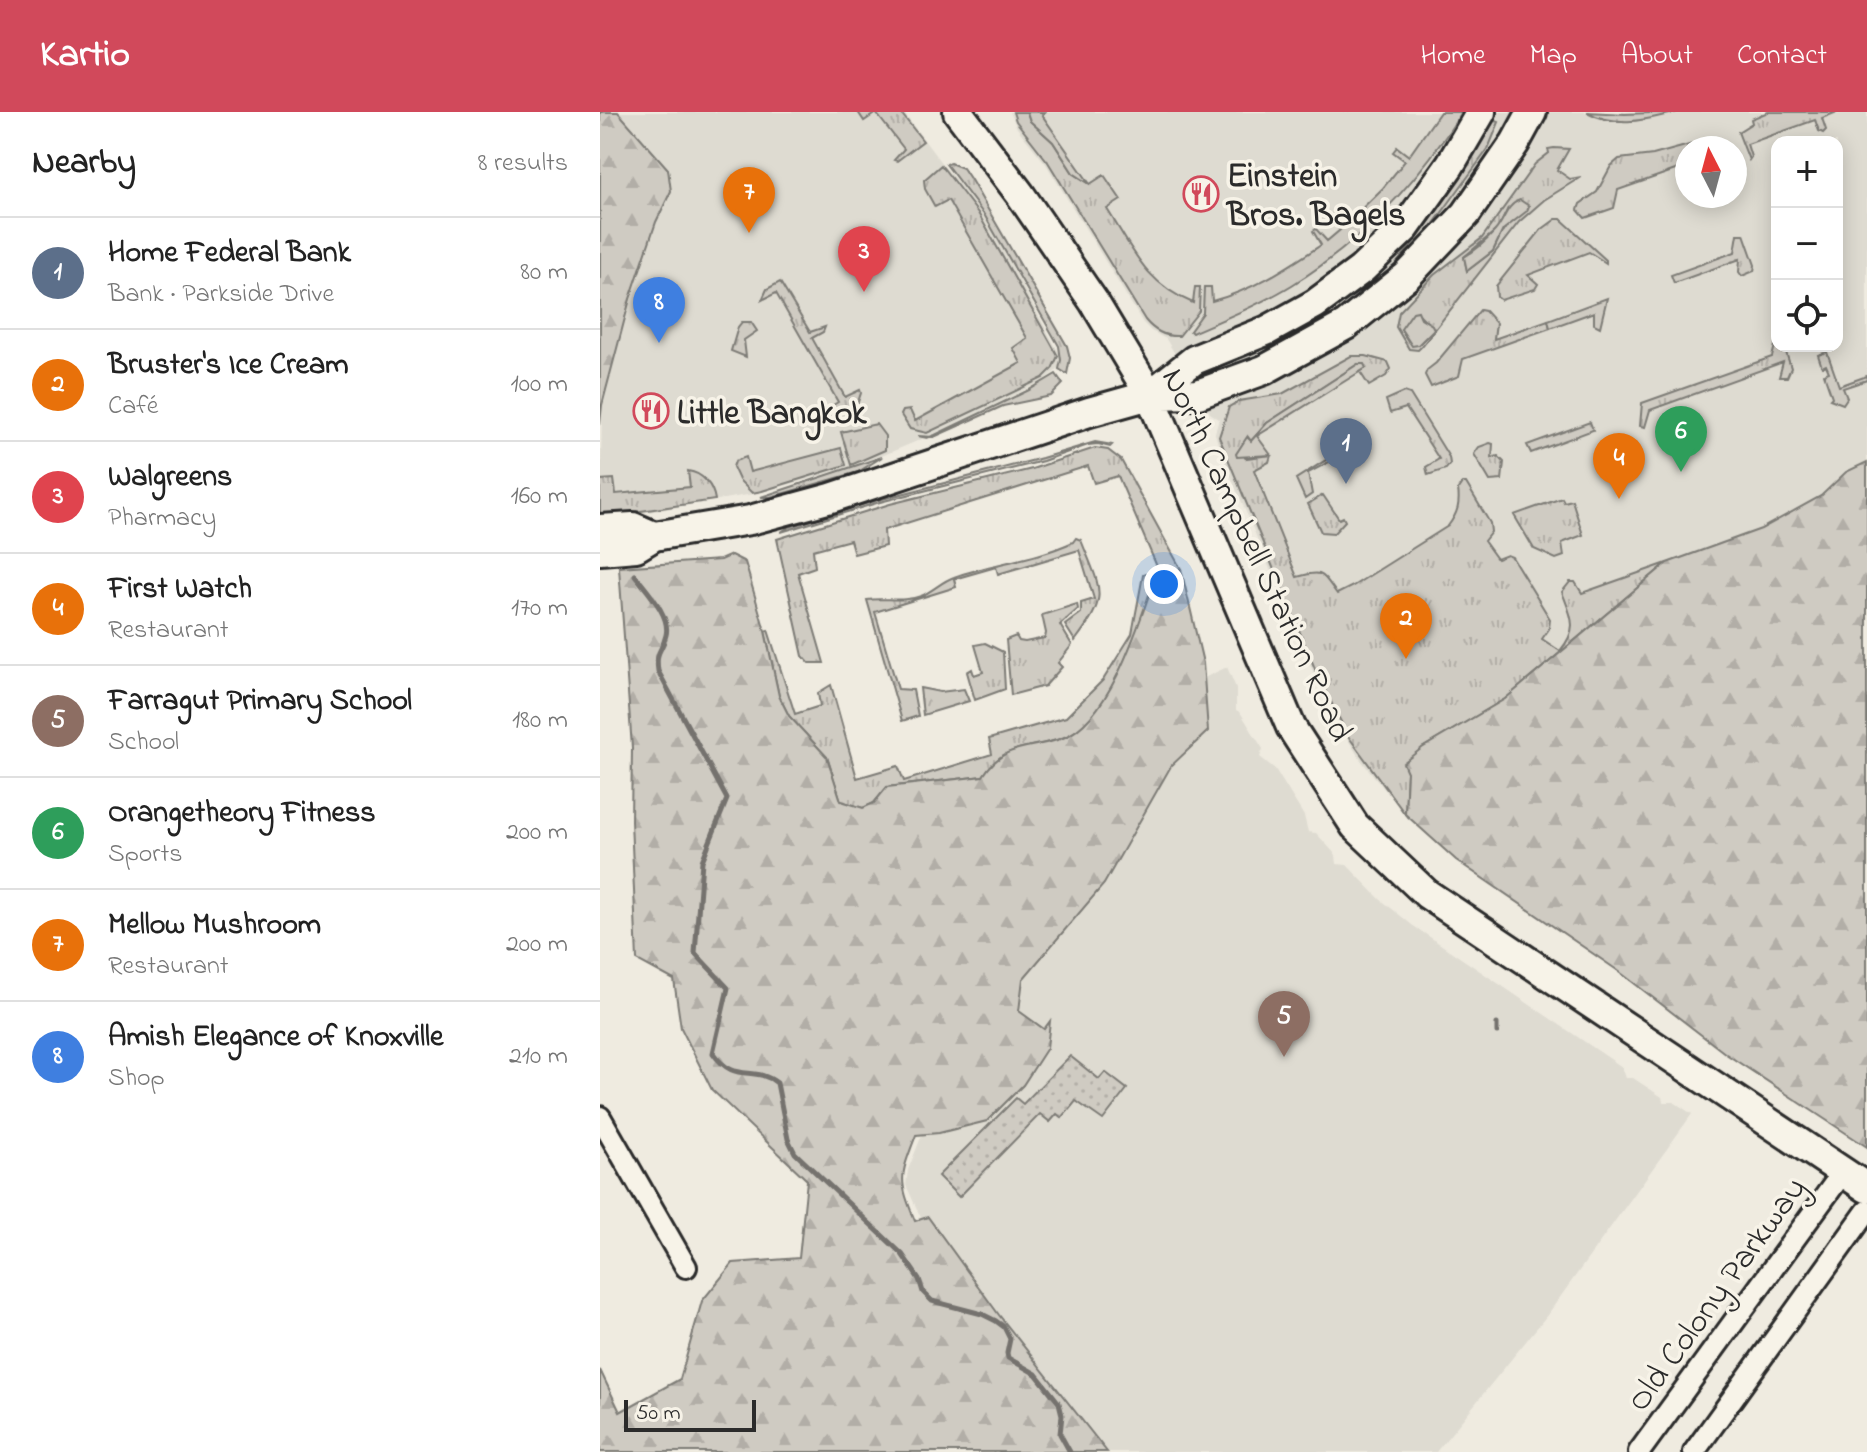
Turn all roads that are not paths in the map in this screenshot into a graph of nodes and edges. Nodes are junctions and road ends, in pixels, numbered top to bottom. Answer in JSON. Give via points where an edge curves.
{"nodes":[{"id":1,"x":958,"y":112,"type":"edge"},
{"id":2,"x":1481,"y":112,"type":"edge"},
{"id":3,"x":1532,"y":112,"type":"edge"},
{"id":4,"x":1150,"y":395,"type":"junction"},
{"id":5,"x":600,"y":529,"type":"edge"},
{"id":6,"x":654,"y":536,"type":"junction"},
{"id":7,"x":600,"y":550,"type":"edge"},
{"id":8,"x":600,"y":1117,"type":"edge"},
{"id":9,"x":1843,"y":1172,"type":"junction"},
{"id":10,"x":1867,"y":1188,"type":"edge"},
{"id":11,"x":1867,"y":1211,"type":"edge"},
{"id":12,"x":686,"y":1267,"type":"dead end"},
{"id":13,"x":1639,"y":1452,"type":"edge"},
{"id":14,"x":1694,"y":1452,"type":"edge"}],
"edges":[{"from":1,"to":4,"type":"street","name":"North Campbell Station Road","via":[[1086,290]]},
{"from":2,"to":4,"type":"street","via":[[1405,228],[1361,270],[1268,330],[1194,360]]},
{"from":3,"to":4,"type":"street","via":[[1466,214],[1383,298],[1264,370],[1198,394]]},
{"from":4,"to":6,"type":"street","via":[[831,498],[750,520]]},
{"from":4,"to":9,"type":"street","name":"North Campbell Station Road","via":[[1291,727],[1355,826],[1427,894]]},
{"from":5,"to":6,"type":"street","via":[[633,527]]},
{"from":6,"to":7,"type":"street","via":[[636,547]]},
{"from":8,"to":12,"type":"street"},
{"from":9,"to":10,"type":"street","name":"North Campbell Station Road"},
{"from":9,"to":13,"type":"street","name":"Old Colony Parkway"},
{"from":11,"to":14,"type":"street"}]}
